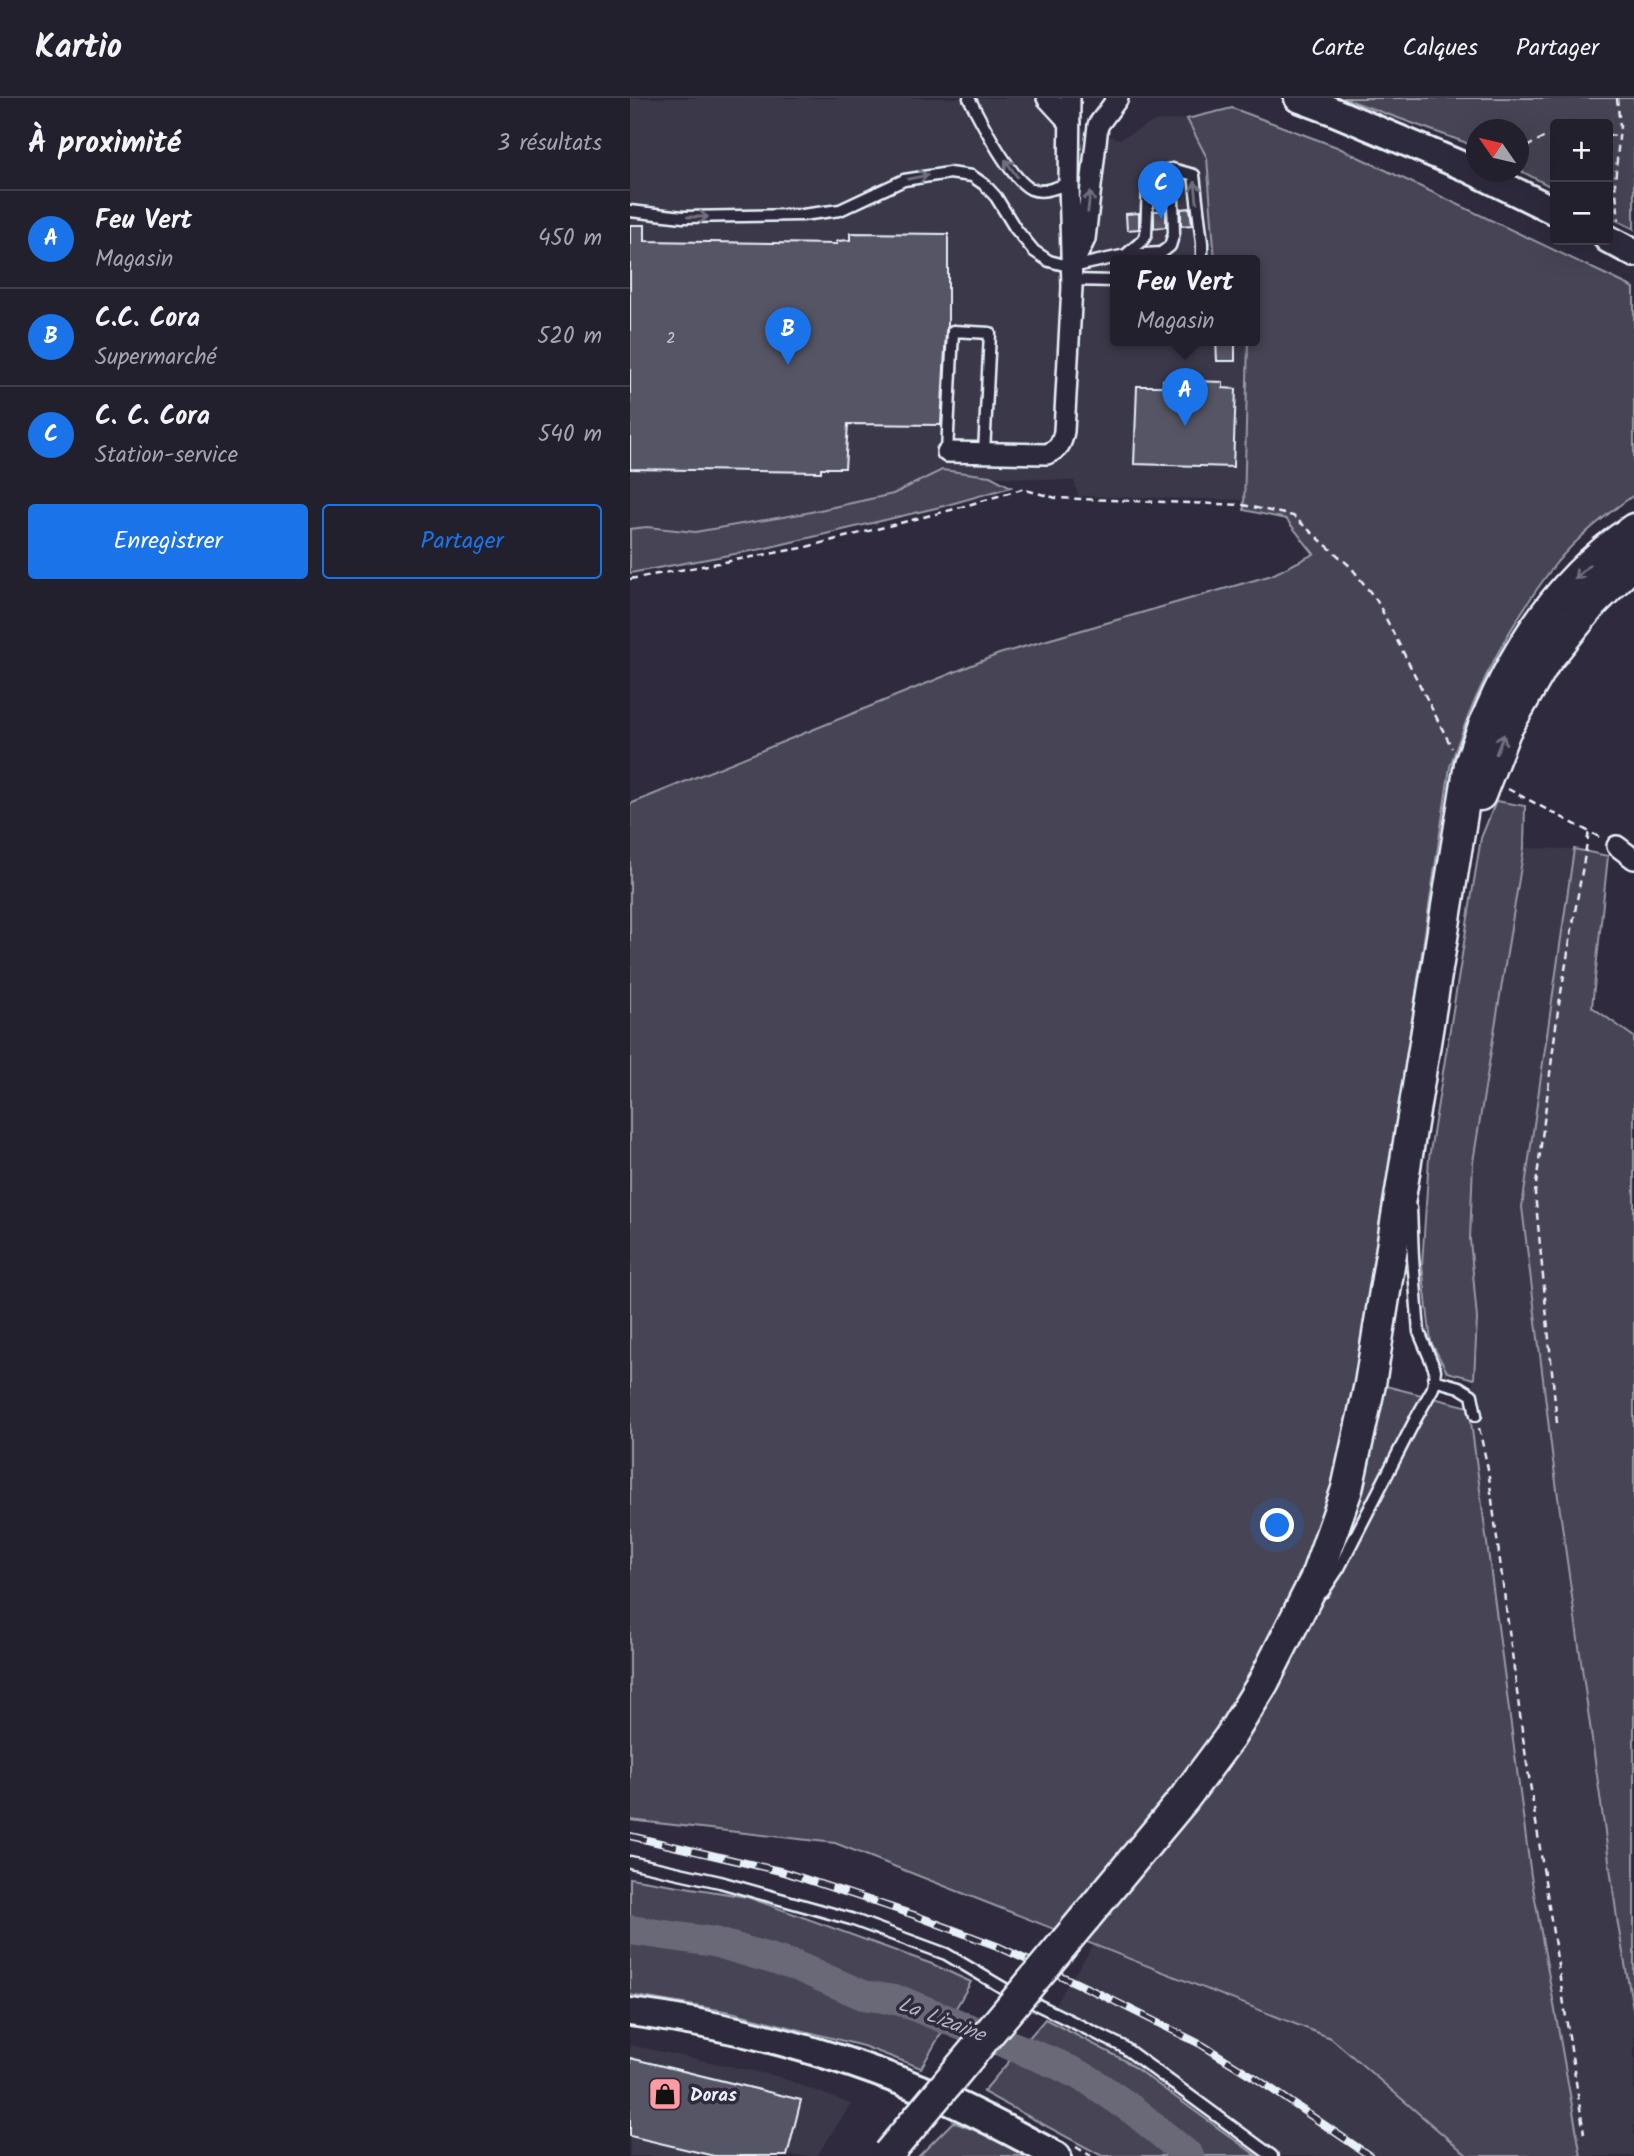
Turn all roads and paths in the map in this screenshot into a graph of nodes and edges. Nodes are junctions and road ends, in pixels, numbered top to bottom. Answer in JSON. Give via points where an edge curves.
{"nodes":[{"id":1,"x":969,"y":98,"type":"edge"},
{"id":2,"x":1047,"y":98,"type":"edge"},
{"id":3,"x":1070,"y":98,"type":"edge"},
{"id":4,"x":1118,"y":98,"type":"edge"},
{"id":5,"x":1298,"y":98,"type":"edge"},
{"id":6,"x":1617,"y":98,"type":"edge"},
{"id":7,"x":1070,"y":123,"type":"junction"},
{"id":8,"x":1613,"y":135,"type":"edge"},
{"id":9,"x":1550,"y":136,"type":"edge"},
{"id":10,"x":1620,"y":136,"type":"junction"},
{"id":11,"x":1529,"y":146,"type":"edge"},
{"id":12,"x":1172,"y":169,"type":"junction"},
{"id":13,"x":1069,"y":183,"type":"junction"},
{"id":14,"x":1550,"y":209,"type":"edge"},
{"id":15,"x":630,"y":211,"type":"edge"},
{"id":16,"x":1613,"y":231,"type":"edge"},
{"id":17,"x":1634,"y":253,"type":"edge"},
{"id":18,"x":1126,"y":255,"type":"joint"},
{"id":19,"x":1202,"y":255,"type":"edge"},
{"id":20,"x":1110,"y":260,"type":"edge"},
{"id":21,"x":1072,"y":273,"type":"junction"},
{"id":22,"x":1110,"y":280,"type":"edge"},
{"id":23,"x":947,"y":452,"type":"joint"},
{"id":24,"x":984,"y":453,"type":"junction"},
{"id":25,"x":1634,"y":529,"type":"edge"},
{"id":26,"x":1634,"y":562,"type":"edge"},
{"id":27,"x":630,"y":579,"type":"edge"},
{"id":28,"x":1478,"y":771,"type":"junction"},
{"id":29,"x":1589,"y":831,"type":"junction"},
{"id":30,"x":1617,"y":846,"type":"joint"},
{"id":31,"x":1634,"y":859,"type":"edge"},
{"id":32,"x":1409,"y":1150,"type":"junction"},
{"id":33,"x":1434,"y":1380,"type":"junction"},
{"id":34,"x":1476,"y":1415,"type":"joint"},
{"id":35,"x":1557,"y":1423,"type":"dead end"},
{"id":36,"x":1263,"y":1683,"type":"junction"},
{"id":37,"x":630,"y":1862,"type":"edge"},
{"id":38,"x":630,"y":2012,"type":"edge"},
{"id":39,"x":1584,"y":2134,"type":"dead end"},
{"id":40,"x":887,"y":2155,"type":"edge"},
{"id":41,"x":1056,"y":2156,"type":"edge"},
{"id":42,"x":1272,"y":2156,"type":"edge"}],
"edges":[{"from":13,"to":1,"type":"lane","one_way":true,"via":[[1046,191],[1032,189],[1020,180]]},
{"from":2,"to":7,"type":"street"},
{"from":3,"to":7,"type":"street"},
{"from":21,"to":4,"type":"street","one_way":true,"via":[[1085,239],[1098,125]]},
{"from":5,"to":14,"type":"main road","via":[[1463,166]]},
{"from":6,"to":10,"type":"path"},
{"from":7,"to":13,"type":"street"},
{"from":8,"to":10,"type":"path"},
{"from":9,"to":11,"type":"path"},
{"from":10,"to":16,"type":"path","via":[[1615,183],[1620,216]]},
{"from":12,"to":18,"type":"lane","via":[[1157,172],[1148,186],[1146,235]]},
{"from":12,"to":18,"type":"lane","via":[[1174,233],[1170,246],[1161,253]]},
{"from":19,"to":12,"type":"lane","one_way":true,"via":[[1194,175]]},
{"from":13,"to":21,"type":"street"},
{"from":15,"to":21,"type":"lane","one_way":true,"via":[[683,217],[802,215],[840,210],[904,180],[949,173],[972,176],[996,197],[1034,251]]},
{"from":16,"to":17,"type":"main road"},
{"from":20,"to":21,"type":"lane"},
{"from":21,"to":22,"type":"lane"},
{"from":21,"to":24,"type":"street","via":[[1062,443],[1047,454]]},
{"from":23,"to":24,"type":"street"},
{"from":23,"to":24,"type":"lane","via":[[953,331],[990,333]]},
{"from":25,"to":28,"type":"main road","one_way":true,"via":[[1568,585],[1520,648],[1484,723]]},
{"from":28,"to":26,"type":"main road","one_way":true,"via":[[1545,662],[1591,605]]},
{"from":27,"to":28,"type":"path","via":[[802,548],[1021,489],[1056,498],[1243,505],[1293,516],[1351,567],[1377,601],[1453,751]]},
{"from":28,"to":29,"type":"path"},
{"from":28,"to":32,"type":"main road","via":[[1468,831],[1448,902]]},
{"from":29,"to":30,"type":"path"},
{"from":29,"to":35,"type":"path","via":[[1558,1010],[1535,1194]]},
{"from":30,"to":31,"type":"street"},
{"from":32,"to":33,"type":"lane","via":[[1419,1332],[1435,1370]]},
{"from":32,"to":36,"type":"main road","via":[[1370,1384],[1347,1489],[1315,1580]]},
{"from":33,"to":34,"type":"lane","via":[[1472,1395]]},
{"from":33,"to":36,"type":"lane","via":[[1339,1568]]},
{"from":34,"to":39,"type":"path","via":[[1488,1469],[1523,1738]]},
{"from":36,"to":40,"type":"main road","bridge":true,"via":[[1183,1800]]},
{"from":37,"to":42,"type":"lane","via":[[850,1919],[946,1954],[1005,1989],[1122,2046]]},
{"from":38,"to":41,"type":"main road","via":[[727,2028],[827,2055],[947,2101]]}]}
